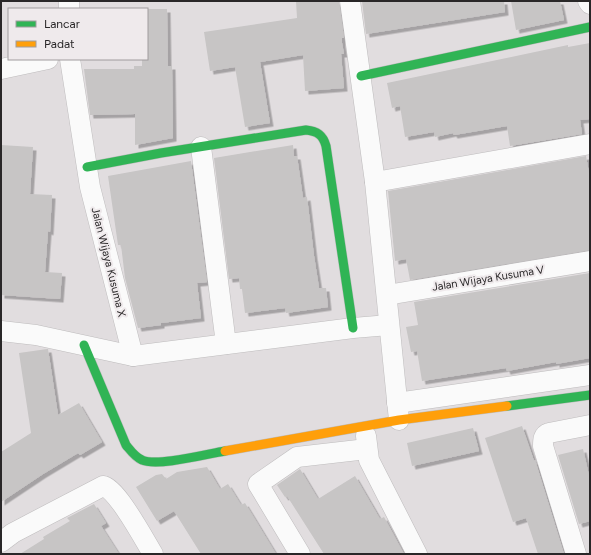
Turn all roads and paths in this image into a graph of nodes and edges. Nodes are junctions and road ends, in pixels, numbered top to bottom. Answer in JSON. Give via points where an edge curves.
{"nodes":[{"id":1,"x":350,"y":1,"type":"edge"},
{"id":2,"x":588,"y":1,"type":"edge"},
{"id":3,"x":590,"y":4,"type":"edge"},
{"id":4,"x":590,"y":27,"type":"edge"},
{"id":5,"x":43,"y":60,"type":"edge"},
{"id":6,"x":70,"y":60,"type":"edge"},
{"id":7,"x":1,"y":69,"type":"edge"},
{"id":8,"x":360,"y":76,"type":"junction"},
{"id":9,"x":590,"y":144,"type":"edge"},
{"id":10,"x":201,"y":147,"type":"junction"},
{"id":11,"x":87,"y":167,"type":"junction"},
{"id":12,"x":375,"y":182,"type":"junction"},
{"id":13,"x":590,"y":261,"type":"edge"},
{"id":14,"x":387,"y":295,"type":"junction"},
{"id":15,"x":389,"y":325,"type":"junction"},
{"id":16,"x":353,"y":328,"type":"junction"},
{"id":17,"x":1,"y":331,"type":"edge"},
{"id":18,"x":226,"y":344,"type":"junction"},
{"id":19,"x":84,"y":345,"type":"junction"},
{"id":20,"x":133,"y":356,"type":"junction"},
{"id":21,"x":590,"y":375,"type":"edge"},
{"id":22,"x":590,"y":395,"type":"edge"},
{"id":23,"x":398,"y":412,"type":"junction"},
{"id":24,"x":590,"y":425,"type":"edge"},
{"id":25,"x":364,"y":426,"type":"junction"},
{"id":26,"x":367,"y":449,"type":"junction"},
{"id":27,"x":1,"y":542,"type":"edge"},
{"id":28,"x":580,"y":550,"type":"edge"},
{"id":29,"x":152,"y":554,"type":"edge"},
{"id":30,"x":300,"y":554,"type":"edge"},
{"id":31,"x":417,"y":554,"type":"edge"}],
"edges":[{"from":1,"to":8,"type":"street"},
{"from":2,"to":3,"type":"street"},
{"from":4,"to":8,"type":"street"},
{"from":5,"to":7,"type":"street"},
{"from":6,"to":11,"type":"street","name":"Jalan Wijaya Kusuma X"},
{"from":8,"to":12,"type":"street"},
{"from":9,"to":12,"type":"street"},
{"from":10,"to":11,"type":"street"},
{"from":10,"to":16,"type":"street","via":[[306,130],[313,130],[325,139]]},
{"from":10,"to":18,"type":"street"},
{"from":11,"to":20,"type":"street","name":"Jalan Wijaya Kusuma X"},
{"from":12,"to":14,"type":"street"},
{"from":13,"to":14,"type":"street","name":"Jalan Wijaya Kusuma V"},
{"from":14,"to":15,"type":"street"},
{"from":15,"to":16,"type":"street"},
{"from":15,"to":23,"type":"street"},
{"from":16,"to":18,"type":"street"},
{"from":17,"to":19,"type":"street"},
{"from":18,"to":20,"type":"street"},
{"from":19,"to":20,"type":"street"},
{"from":19,"to":25,"type":"street","via":[[126,444],[133,454],[147,463]]},
{"from":21,"to":23,"type":"street"},
{"from":22,"to":23,"type":"street"},
{"from":23,"to":25,"type":"street"},
{"from":24,"to":28,"type":"street","via":[[549,433],[543,440]]},
{"from":25,"to":26,"type":"street"},
{"from":26,"to":30,"type":"street","via":[[297,457],[258,484]]},
{"from":26,"to":31,"type":"street","via":[[369,460]]},
{"from":27,"to":29,"type":"street","via":[[13,533],[106,486],[133,520]]}]}
